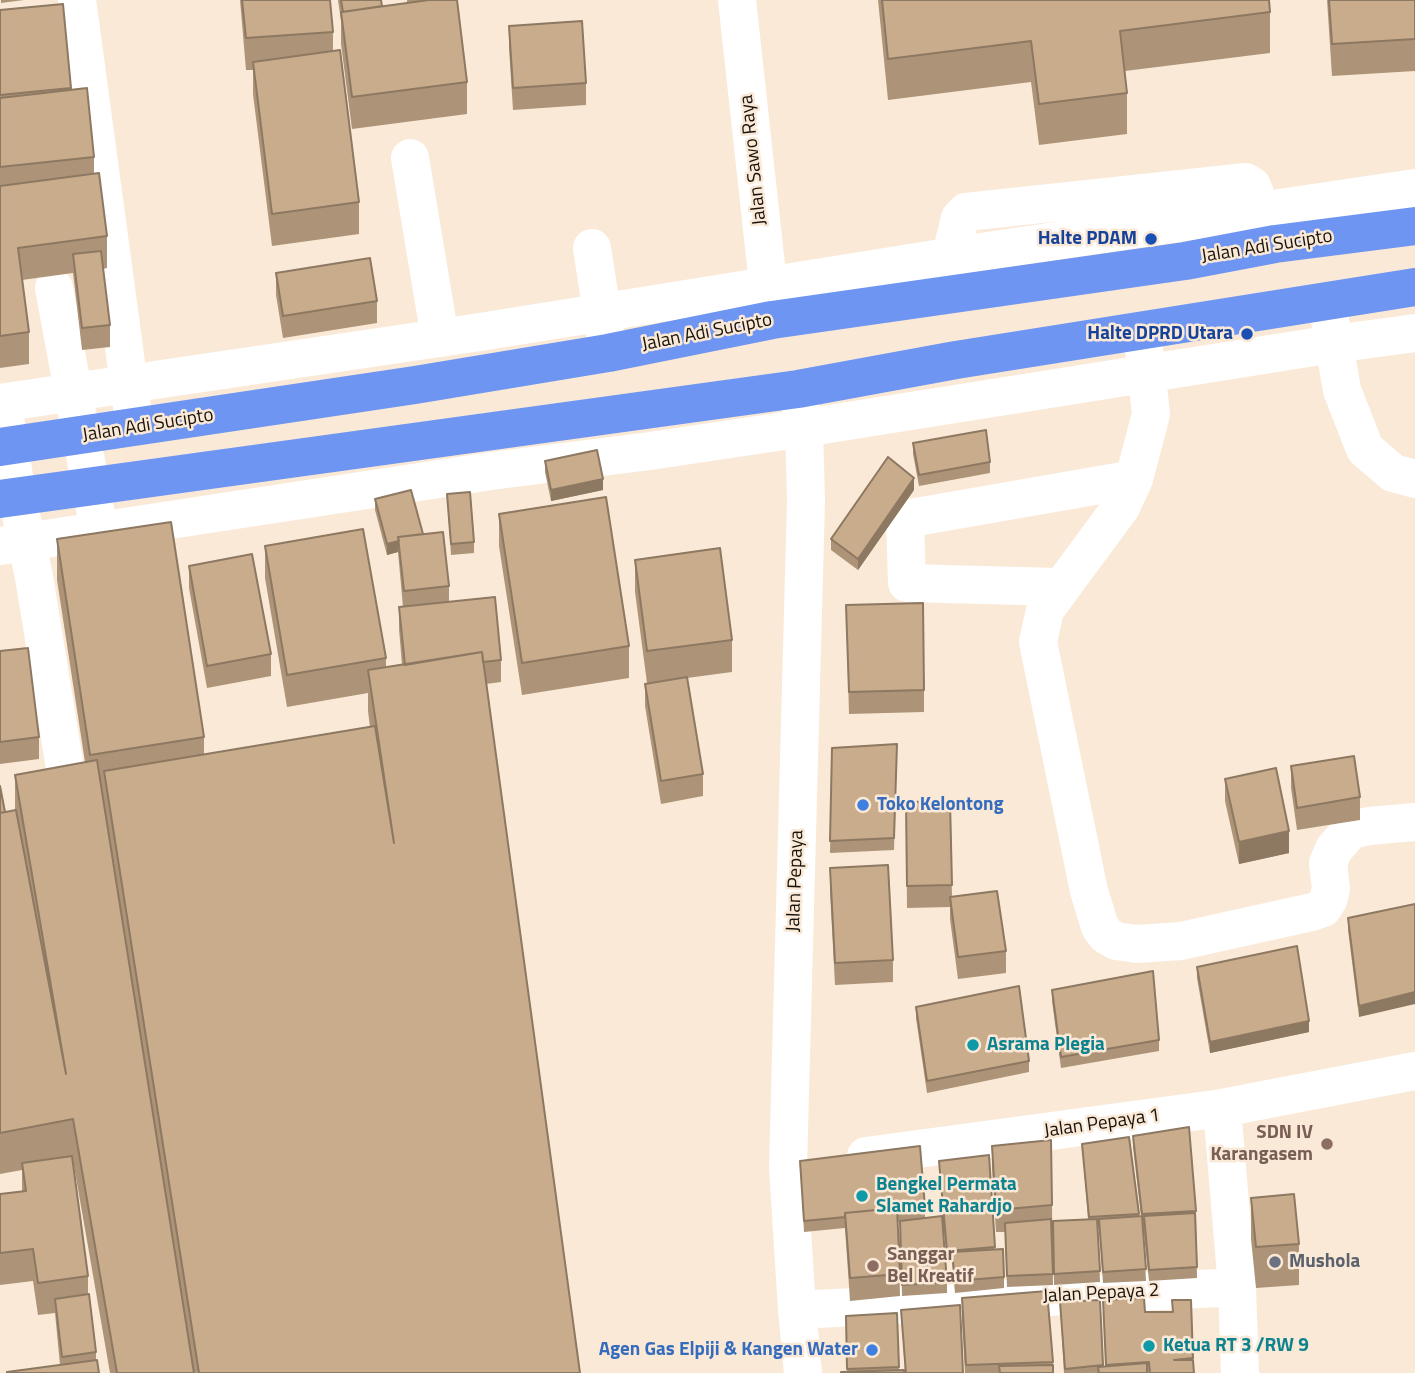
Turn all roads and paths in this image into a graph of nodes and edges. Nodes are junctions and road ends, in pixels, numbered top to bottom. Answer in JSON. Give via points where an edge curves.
{"nodes":[{"id":1,"x":737,"y":0,"type":"edge"},
{"id":2,"x":78,"y":6,"type":"edge"},
{"id":3,"x":40,"y":16,"type":"edge"},
{"id":4,"x":410,"y":158,"type":"dead end"},
{"id":5,"x":1415,"y":188,"type":"edge"},
{"id":6,"x":1415,"y":226,"type":"edge"},
{"id":7,"x":1268,"y":227,"type":"junction"},
{"id":8,"x":592,"y":248,"type":"dead end"},
{"id":9,"x":954,"y":256,"type":"junction"},
{"id":10,"x":1415,"y":286,"type":"edge"},
{"id":11,"x":54,"y":288,"type":"dead end"},
{"id":12,"x":955,"y":294,"type":"junction"},
{"id":13,"x":1327,"y":300,"type":"junction"},
{"id":14,"x":770,"y":303,"type":"junction"},
{"id":15,"x":603,"y":313,"type":"junction"},
{"id":16,"x":1142,"y":330,"type":"junction"},
{"id":17,"x":480,"y":332,"type":"junction"},
{"id":18,"x":1415,"y":333,"type":"edge"},
{"id":19,"x":424,"y":341,"type":"junction"},
{"id":20,"x":1334,"y":344,"type":"junction"},
{"id":21,"x":608,"y":353,"type":"junction"},
{"id":22,"x":956,"y":360,"type":"junction"},
{"id":23,"x":273,"y":364,"type":"junction"},
{"id":24,"x":486,"y":372,"type":"junction"},
{"id":25,"x":1146,"y":375,"type":"junction"},
{"id":26,"x":129,"y":383,"type":"junction"},
{"id":27,"x":415,"y":385,"type":"junction"},
{"id":28,"x":797,"y":388,"type":"junction"},
{"id":29,"x":73,"y":393,"type":"junction"},
{"id":30,"x":1,"y":403,"type":"edge"},
{"id":31,"x":962,"y":404,"type":"junction"},
{"id":32,"x":278,"y":406,"type":"junction"},
{"id":33,"x":645,"y":409,"type":"junction"},
{"id":34,"x":134,"y":428,"type":"junction"},
{"id":35,"x":804,"y":428,"type":"junction"},
{"id":36,"x":486,"y":432,"type":"junction"},
{"id":37,"x":82,"y":436,"type":"junction"},
{"id":38,"x":435,"y":439,"type":"junction"},
{"id":39,"x":4,"y":447,"type":"edge"},
{"id":40,"x":650,"y":451,"type":"junction"},
{"id":41,"x":300,"y":457,"type":"junction"},
{"id":42,"x":491,"y":471,"type":"junction"},
{"id":43,"x":177,"y":475,"type":"junction"},
{"id":44,"x":1134,"y":479,"type":"junction"},
{"id":45,"x":1415,"y":479,"type":"edge"},
{"id":46,"x":439,"y":480,"type":"junction"},
{"id":47,"x":91,"y":486,"type":"junction"},
{"id":48,"x":8,"y":498,"type":"edge"},
{"id":49,"x":304,"y":500,"type":"junction"},
{"id":50,"x":185,"y":518,"type":"junction"},
{"id":51,"x":99,"y":530,"type":"junction"},
{"id":52,"x":13,"y":543,"type":"edge"},
{"id":53,"x":1059,"y":587,"type":"junction"},
{"id":54,"x":64,"y":762,"type":"dead end"},
{"id":55,"x":1415,"y":822,"type":"edge"},
{"id":56,"x":1415,"y":1071,"type":"edge"},
{"id":57,"x":1222,"y":1108,"type":"junction"},
{"id":58,"x":788,"y":1167,"type":"junction"},
{"id":59,"x":1237,"y":1287,"type":"junction"},
{"id":60,"x":797,"y":1310,"type":"junction"},
{"id":61,"x":803,"y":1373,"type":"edge"},
{"id":62,"x":1240,"y":1373,"type":"edge"}],
"edges":[{"from":1,"to":14,"type":"street","name":"Jalan Sawo Raya"},
{"from":2,"to":3,"type":"street"},
{"from":2,"to":26,"type":"street"},
{"from":4,"to":19,"type":"street"},
{"from":5,"to":7,"type":"street","name":"Jalan Adi Sucipto"},
{"from":6,"to":7,"type":"highway","name":"Jalan Adi Sucipto"},
{"from":7,"to":9,"type":"street","name":"Jalan Adi Sucipto"},
{"from":7,"to":12,"type":"highway","name":"Jalan Adi Sucipto","via":[[1185,261]]},
{"from":8,"to":15,"type":"street"},
{"from":9,"to":12,"type":"street"},
{"from":9,"to":14,"type":"street","name":"Jalan Adi Sucipto"},
{"from":10,"to":13,"type":"highway"},
{"from":11,"to":29,"type":"street"},
{"from":12,"to":14,"type":"highway","name":"Jalan Adi Sucipto"},
{"from":13,"to":16,"type":"highway"},
{"from":13,"to":20,"type":"street"},
{"from":14,"to":15,"type":"street","name":"Jalan Adi Sucipto"},
{"from":14,"to":21,"type":"highway","name":"Jalan Adi Sucipto"},
{"from":15,"to":17,"type":"street","name":"Jalan Adi Sucipto"},
{"from":15,"to":21,"type":"street"},
{"from":16,"to":22,"type":"highway"},
{"from":16,"to":25,"type":"street"},
{"from":17,"to":19,"type":"street","name":"Jalan Adi Sucipto"},
{"from":17,"to":24,"type":"street"},
{"from":18,"to":20,"type":"street"},
{"from":19,"to":23,"type":"street","name":"Jalan Adi Sucipto"},
{"from":19,"to":27,"type":"street"},
{"from":20,"to":25,"type":"street"},
{"from":20,"to":45,"type":"street","via":[[1342,390],[1365,449],[1393,473]]},
{"from":21,"to":24,"type":"highway","name":"Jalan Adi Sucipto"},
{"from":22,"to":28,"type":"highway"},
{"from":22,"to":31,"type":"street"},
{"from":23,"to":26,"type":"street","name":"Jalan Adi Sucipto"},
{"from":23,"to":32,"type":"street"},
{"from":24,"to":27,"type":"highway","name":"Jalan Adi Sucipto"},
{"from":25,"to":31,"type":"street"},
{"from":25,"to":44,"type":"street","via":[[1151,414]]},
{"from":26,"to":29,"type":"street","name":"Jalan Adi Sucipto"},
{"from":26,"to":34,"type":"street"},
{"from":27,"to":32,"type":"highway","name":"Jalan Adi Sucipto"},
{"from":28,"to":33,"type":"highway"},
{"from":28,"to":35,"type":"street","name":"Jalan Pepaya"},
{"from":29,"to":30,"type":"street","name":"Jalan Adi Sucipto"},
{"from":29,"to":37,"type":"street"},
{"from":30,"to":39,"type":"street"},
{"from":31,"to":35,"type":"street"},
{"from":32,"to":34,"type":"highway","name":"Jalan Adi Sucipto"},
{"from":33,"to":36,"type":"highway"},
{"from":33,"to":40,"type":"street"},
{"from":34,"to":37,"type":"highway","name":"Jalan Adi Sucipto"},
{"from":35,"to":40,"type":"street"},
{"from":35,"to":58,"type":"street","name":"Jalan Pepaya","via":[[806,500]]},
{"from":36,"to":38,"type":"highway"},
{"from":36,"to":42,"type":"street"},
{"from":37,"to":39,"type":"highway","name":"Jalan Adi Sucipto"},
{"from":37,"to":47,"type":"street"},
{"from":38,"to":41,"type":"highway"},
{"from":38,"to":46,"type":"street"},
{"from":39,"to":48,"type":"street"},
{"from":40,"to":42,"type":"street"},
{"from":41,"to":43,"type":"highway"},
{"from":41,"to":49,"type":"street"},
{"from":42,"to":46,"type":"street"},
{"from":43,"to":47,"type":"highway"},
{"from":43,"to":50,"type":"street"},
{"from":44,"to":53,"type":"street","via":[[1121,507]]},
{"from":44,"to":53,"type":"street","via":[[905,519],[906,583]]},
{"from":46,"to":49,"type":"street"},
{"from":47,"to":48,"type":"highway"},
{"from":47,"to":51,"type":"street"},
{"from":48,"to":52,"type":"street"},
{"from":49,"to":50,"type":"street"},
{"from":50,"to":51,"type":"street"},
{"from":51,"to":52,"type":"street"},
{"from":52,"to":54,"type":"street"},
{"from":53,"to":55,"type":"street","via":[[1045,610],[1038,642],[1089,891],[1100,927],[1116,942],[1181,941],[1323,908],[1331,889],[1328,863],[1351,830]]},
{"from":56,"to":57,"type":"street","name":"Jalan Pepaya 1"},
{"from":57,"to":58,"type":"street","name":"Jalan Pepaya 1"},
{"from":57,"to":59,"type":"street"},
{"from":58,"to":60,"type":"street","name":"Jalan Pepaya"},
{"from":59,"to":60,"type":"street","name":"Jalan Pepaya 2"},
{"from":59,"to":62,"type":"street"},
{"from":60,"to":61,"type":"street","name":"Jalan Pepaya"}]}
